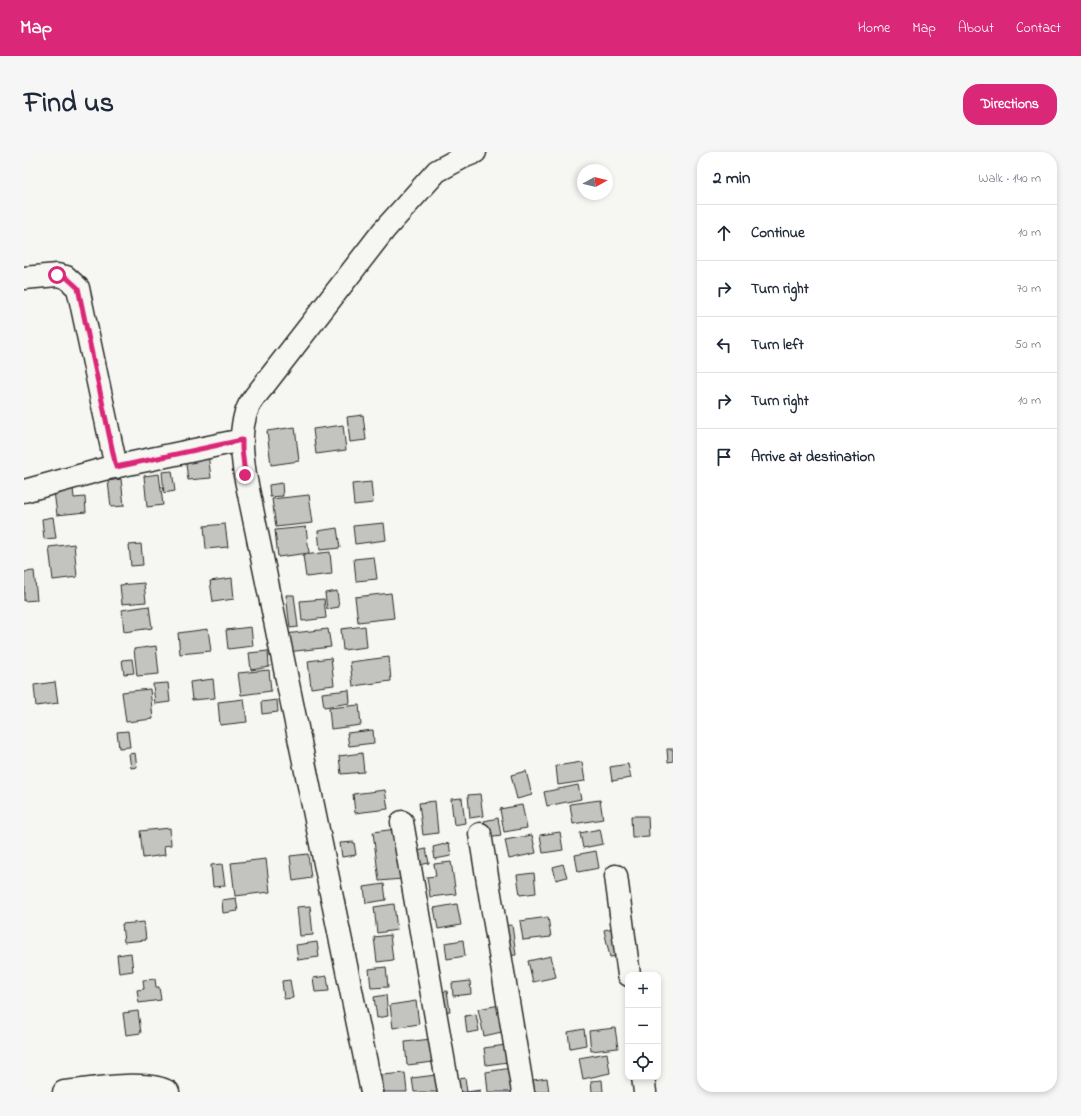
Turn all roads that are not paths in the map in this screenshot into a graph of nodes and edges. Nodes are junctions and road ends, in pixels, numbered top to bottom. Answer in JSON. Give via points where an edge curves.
{"nodes":[{"id":1,"x":475,"y":152,"type":"edge"},
{"id":2,"x":24,"y":278,"type":"edge"},
{"id":3,"x":242,"y":440,"type":"junction"},
{"id":4,"x":116,"y":467,"type":"junction"},
{"id":5,"x":24,"y":491,"type":"edge"},
{"id":6,"x":402,"y":822,"type":"dead end"},
{"id":7,"x":480,"y":834,"type":"dead end"},
{"id":8,"x":616,"y":876,"type":"dead end"},
{"id":9,"x":629,"y":972,"type":"edge"},
{"id":10,"x":643,"y":1080,"type":"edge"},
{"id":11,"x":64,"y":1092,"type":"edge"},
{"id":12,"x":168,"y":1092,"type":"edge"},
{"id":13,"x":372,"y":1092,"type":"edge"},
{"id":14,"x":449,"y":1092,"type":"edge"},
{"id":15,"x":523,"y":1092,"type":"edge"},
{"id":16,"x":645,"y":1092,"type":"edge"}],
"edges":[{"from":1,"to":3,"type":"street","via":[[437,171],[384,230],[247,409]]},
{"from":2,"to":4,"type":"street","via":[[62,276],[78,288]]},
{"from":3,"to":4,"type":"street"},
{"from":3,"to":13,"type":"street","via":[[245,475]]},
{"from":4,"to":5,"type":"street"},
{"from":6,"to":14,"type":"street"},
{"from":7,"to":15,"type":"street"},
{"from":8,"to":9,"type":"street"},
{"from":10,"to":16,"type":"street"},
{"from":11,"to":12,"type":"street","via":[[129,1086],[161,1088]]}]}
